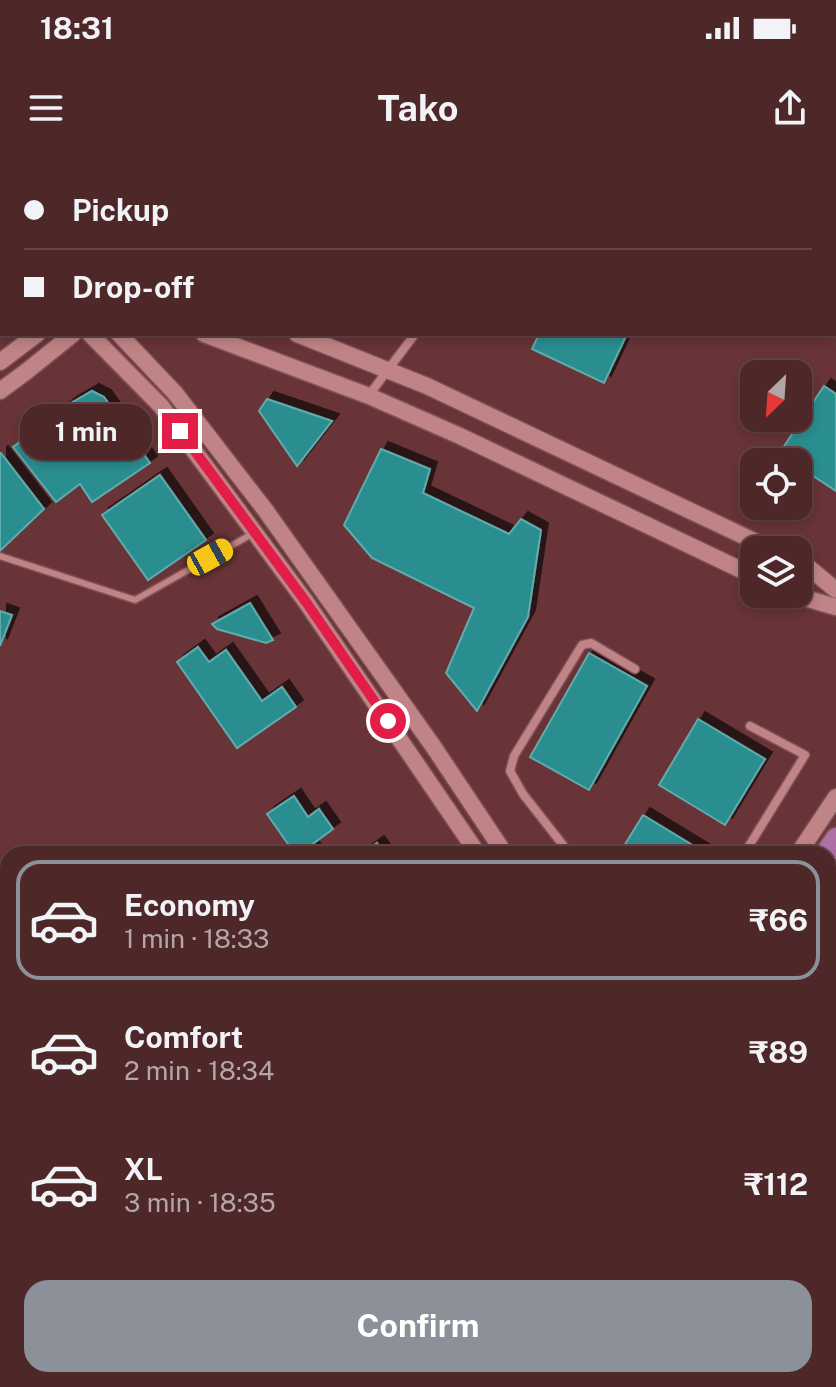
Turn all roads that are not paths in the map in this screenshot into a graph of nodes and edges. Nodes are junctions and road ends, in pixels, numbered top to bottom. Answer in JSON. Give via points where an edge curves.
{"nodes":[{"id":1,"x":34,"y":336,"type":"edge"},
{"id":2,"x":70,"y":336,"type":"edge"},
{"id":3,"x":92,"y":336,"type":"edge"},
{"id":4,"x":121,"y":336,"type":"edge"},
{"id":5,"x":209,"y":336,"type":"edge"},
{"id":6,"x":302,"y":336,"type":"edge"},
{"id":7,"x":414,"y":336,"type":"edge"},
{"id":8,"x":0,"y":362,"type":"edge"},
{"id":9,"x":388,"y":370,"type":"junction"},
{"id":10,"x":0,"y":391,"type":"edge"},
{"id":11,"x":369,"y":396,"type":"junction"},
{"id":12,"x":255,"y":532,"type":"junction"},
{"id":13,"x":743,"y":536,"type":"edge"},
{"id":14,"x":0,"y":556,"type":"edge"},
{"id":15,"x":740,"y":569,"type":"edge"},
{"id":16,"x":812,"y":570,"type":"edge"},
{"id":17,"x":836,"y":590,"type":"edge"},
{"id":18,"x":812,"y":600,"type":"edge"},
{"id":19,"x":836,"y":607,"type":"edge"},
{"id":20,"x":635,"y":669,"type":"dead end"},
{"id":21,"x":750,"y":726,"type":"dead end"},
{"id":22,"x":836,"y":797,"type":"edge"},
{"id":23,"x":473,"y":846,"type":"edge"},
{"id":24,"x":500,"y":846,"type":"edge"},
{"id":25,"x":564,"y":846,"type":"edge"},
{"id":26,"x":749,"y":846,"type":"edge"},
{"id":27,"x":803,"y":846,"type":"edge"}],
"edges":[{"from":1,"to":8,"type":"main road"},
{"from":2,"to":10,"type":"main road"},
{"from":3,"to":12,"type":"main road","via":[[161,406]]},
{"from":4,"to":24,"type":"main road","via":[[175,393],[266,511]]},
{"from":5,"to":11,"type":"main road"},
{"from":6,"to":9,"type":"main road"},
{"from":7,"to":9,"type":"street"},
{"from":9,"to":11,"type":"street"},
{"from":9,"to":13,"type":"main road"},
{"from":11,"to":15,"type":"main road"},
{"from":12,"to":14,"type":"lane","via":[[135,600]]},
{"from":12,"to":23,"type":"main road"},
{"from":16,"to":17,"type":"main road"},
{"from":18,"to":19,"type":"main road"},
{"from":20,"to":25,"type":"street","via":[[591,643],[582,645],[514,756],[510,771]]},
{"from":21,"to":26,"type":"street","via":[[805,755]]},
{"from":22,"to":27,"type":"main road"}]}
